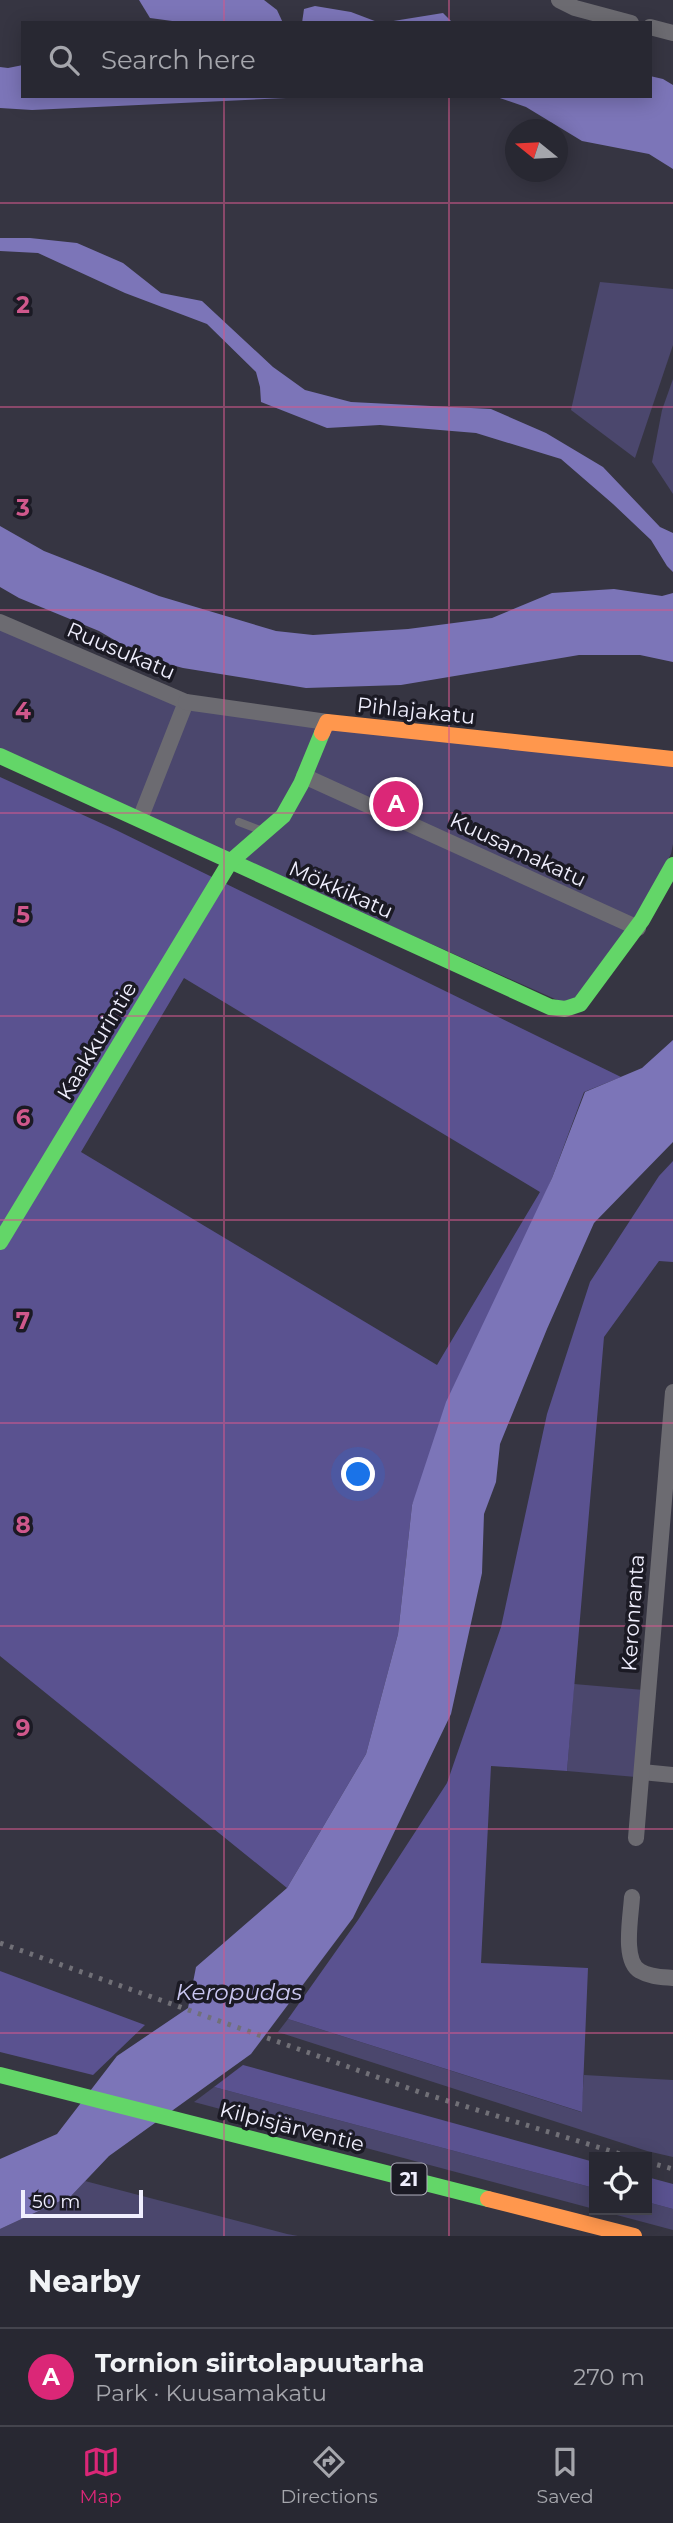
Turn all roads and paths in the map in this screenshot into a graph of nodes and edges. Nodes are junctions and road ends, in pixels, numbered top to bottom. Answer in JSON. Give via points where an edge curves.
{"nodes":[{"id":1,"x":559,"y":0,"type":"edge"},
{"id":2,"x":624,"y":21,"type":"edge"},
{"id":3,"x":652,"y":28,"type":"edge"},
{"id":4,"x":673,"y":33,"type":"edge"},
{"id":5,"x":0,"y":622,"type":"edge"},
{"id":6,"x":186,"y":702,"type":"junction"},
{"id":7,"x":327,"y":722,"type":"junction"},
{"id":8,"x":0,"y":756,"type":"edge"},
{"id":9,"x":673,"y":760,"type":"edge"},
{"id":10,"x":304,"y":776,"type":"junction"},
{"id":11,"x":140,"y":819,"type":"junction"},
{"id":12,"x":239,"y":822,"type":"dead end"},
{"id":13,"x":266,"y":833,"type":"junction"},
{"id":14,"x":230,"y":862,"type":"junction"},
{"id":15,"x":673,"y":865,"type":"edge"},
{"id":16,"x":638,"y":928,"type":"junction"},
{"id":17,"x":0,"y":1242,"type":"edge"},
{"id":18,"x":673,"y":1392,"type":"edge"},
{"id":19,"x":642,"y":1772,"type":"junction"},
{"id":20,"x":673,"y":1775,"type":"edge"},
{"id":21,"x":636,"y":1838,"type":"dead end"},
{"id":22,"x":632,"y":1898,"type":"dead end"},
{"id":23,"x":673,"y":1978,"type":"edge"},
{"id":24,"x":0,"y":2075,"type":"edge"},
{"id":25,"x":634,"y":2236,"type":"edge"}],
"edges":[{"from":1,"to":2,"type":"street"},
{"from":3,"to":4,"type":"street"},
{"from":5,"to":6,"type":"street","name":"Ruusukatu"},
{"from":6,"to":7,"type":"street"},
{"from":6,"to":11,"type":"street","name":"Ruusukatu"},
{"from":7,"to":9,"type":"main road","name":"Pihlajakatu"},
{"from":7,"to":10,"type":"main road","name":"Pihlajakatu"},
{"from":8,"to":11,"type":"main road","name":"Mökkikatu"},
{"from":10,"to":13,"type":"main road","name":"Pihlajakatu","via":[[284,814]]},
{"from":10,"to":16,"type":"street","name":"Kuusamakatu"},
{"from":11,"to":14,"type":"main road","name":"Mökkikatu"},
{"from":12,"to":13,"type":"lane"},
{"from":13,"to":14,"type":"main road","name":"Pihlajakatu"},
{"from":14,"to":16,"type":"main road","name":"Mökkikatu","via":[[550,1007],[580,1004]]},
{"from":14,"to":17,"type":"main road","name":"Kaakkurintie"},
{"from":15,"to":16,"type":"main road"},
{"from":18,"to":19,"type":"street","name":"Keronranta"},
{"from":19,"to":20,"type":"street"},
{"from":19,"to":21,"type":"street","name":"Keronranta"},
{"from":22,"to":23,"type":"street","via":[[632,1965],[650,1975]]},
{"from":24,"to":25,"type":"main road","name":"Kilpisjärventie","number":"21"}]}
